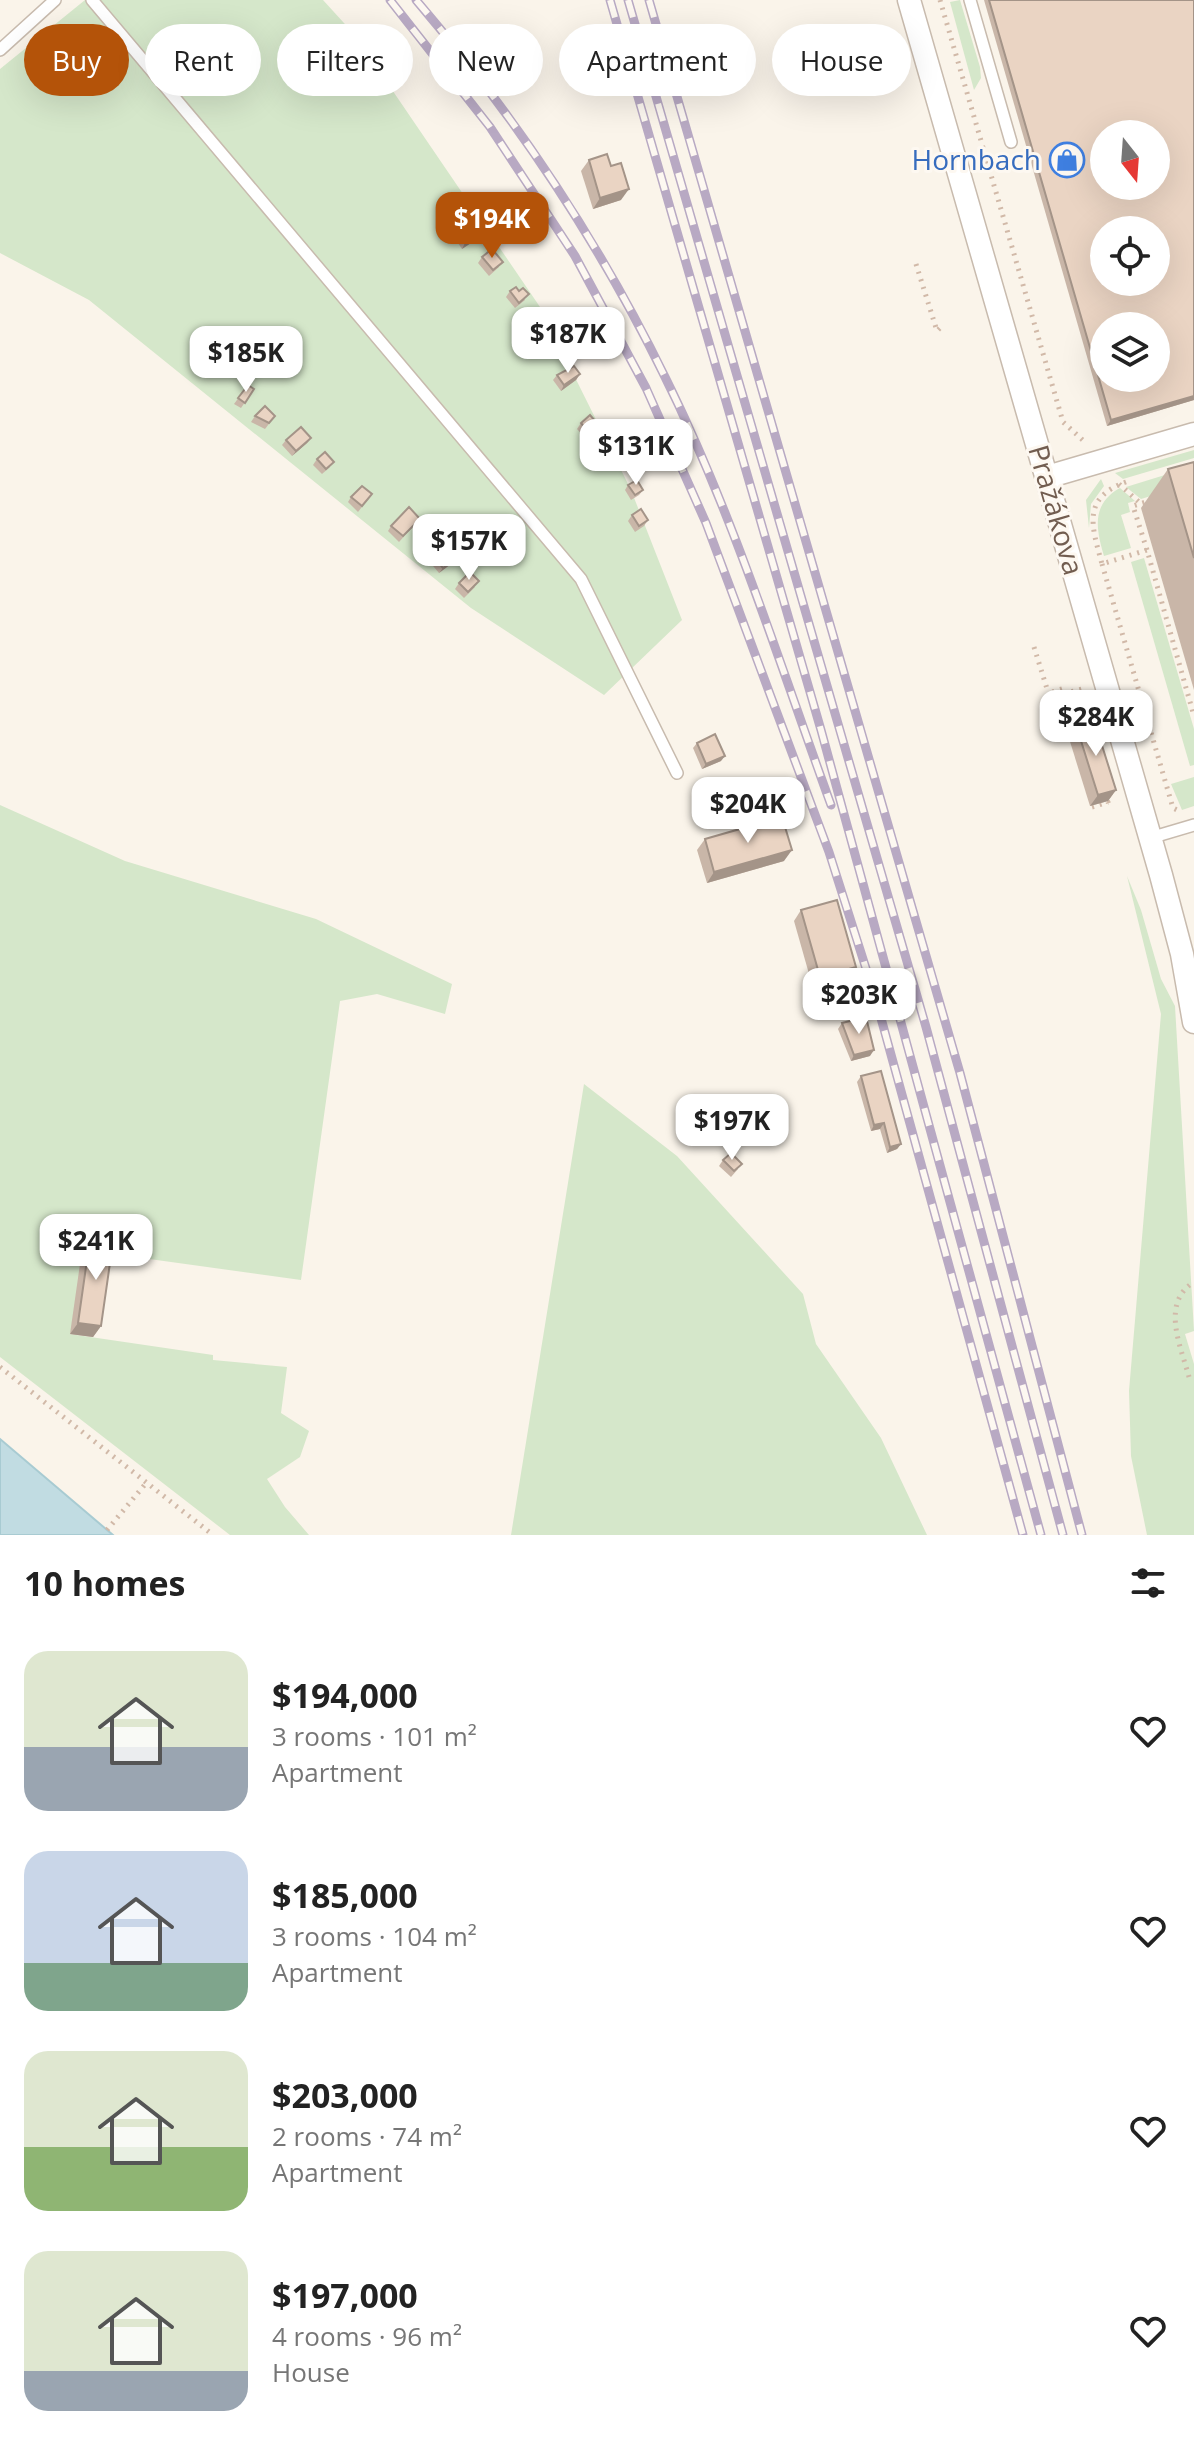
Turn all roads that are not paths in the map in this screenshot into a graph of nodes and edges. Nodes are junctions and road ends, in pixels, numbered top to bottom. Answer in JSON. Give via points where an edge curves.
{"nodes":[{"id":1,"x":55,"y":0,"type":"edge"},
{"id":2,"x":92,"y":0,"type":"edge"},
{"id":3,"x":909,"y":0,"type":"edge"},
{"id":4,"x":970,"y":0,"type":"edge"},
{"id":5,"x":0,"y":50,"type":"edge"},
{"id":6,"x":1011,"y":142,"type":"dead end"},
{"id":7,"x":1194,"y":434,"type":"edge"},
{"id":8,"x":1047,"y":477,"type":"junction"},
{"id":9,"x":677,"y":773,"type":"dead end"},
{"id":10,"x":1194,"y":825,"type":"edge"},
{"id":11,"x":1150,"y":838,"type":"junction"},
{"id":12,"x":1194,"y":1022,"type":"edge"}],
"edges":[{"from":1,"to":5,"type":"lane"},
{"from":2,"to":9,"type":"lane","via":[[581,579]]},
{"from":3,"to":8,"type":"street","name":"Pražákova"},
{"from":4,"to":6,"type":"lane"},
{"from":7,"to":8,"type":"street"},
{"from":8,"to":11,"type":"street","name":"Pražákova"},
{"from":10,"to":11,"type":"lane"},
{"from":11,"to":12,"type":"street","name":"Pražákova","via":[[1182,954]]}]}
